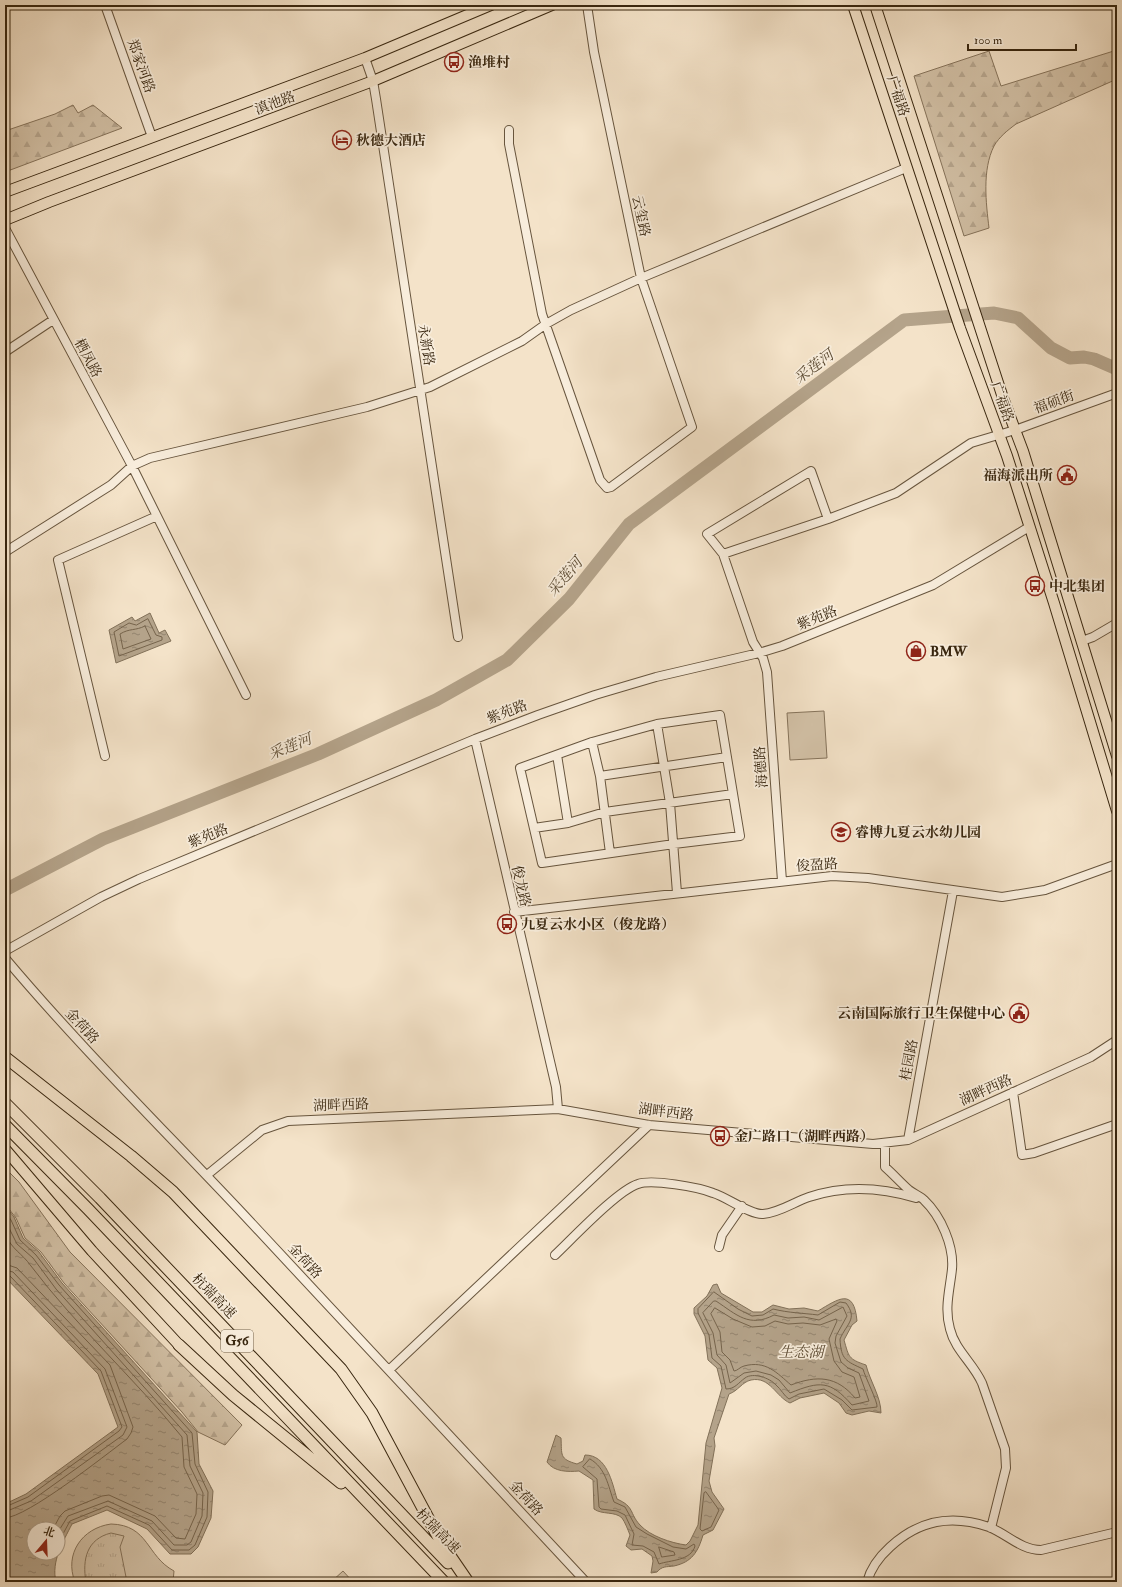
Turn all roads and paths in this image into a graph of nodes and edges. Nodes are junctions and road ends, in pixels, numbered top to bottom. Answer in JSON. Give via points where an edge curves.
{"nodes":[{"id":1,"x":105,"y":5,"type":"edge"},
{"id":2,"x":491,"y":5,"type":"edge"},
{"id":3,"x":552,"y":5,"type":"edge"},
{"id":4,"x":587,"y":5,"type":"edge"},
{"id":5,"x":853,"y":5,"type":"edge"},
{"id":6,"x":875,"y":5,"type":"edge"},
{"id":7,"x":365,"y":58,"type":"junction"},
{"id":8,"x":373,"y":81,"type":"junction"},
{"id":9,"x":509,"y":130,"type":"dead end"},
{"id":10,"x":152,"y":137,"type":"junction"},
{"id":11,"x":906,"y":168,"type":"junction"},
{"id":12,"x":5,"y":192,"type":"edge"},
{"id":13,"x":5,"y":220,"type":"edge"},
{"id":14,"x":5,"y":228,"type":"edge"},
{"id":15,"x":641,"y":278,"type":"junction"},
{"id":16,"x":53,"y":320,"type":"junction"},
{"id":17,"x":546,"y":324,"type":"junction"},
{"id":18,"x":5,"y":352,"type":"edge"},
{"id":19,"x":420,"y":390,"type":"junction"},
{"id":20,"x":1117,"y":393,"type":"edge"},
{"id":21,"x":1015,"y":430,"type":"junction"},
{"id":22,"x":1000,"y":435,"type":"junction"},
{"id":23,"x":132,"y":466,"type":"junction"},
{"id":24,"x":157,"y":516,"type":"junction"},
{"id":25,"x":828,"y":519,"type":"junction"},
{"id":26,"x":1029,"y":527,"type":"junction"},
{"id":27,"x":5,"y":552,"type":"edge"},
{"id":28,"x":723,"y":554,"type":"junction"},
{"id":29,"x":1117,"y":623,"type":"edge"},
{"id":30,"x":458,"y":637,"type":"dead end"},
{"id":31,"x":1082,"y":641,"type":"junction"},
{"id":32,"x":759,"y":653,"type":"junction"},
{"id":33,"x":246,"y":695,"type":"dead end"},
{"id":34,"x":657,"y":724,"type":"junction"},
{"id":35,"x":475,"y":739,"type":"junction"},
{"id":36,"x":592,"y":742,"type":"junction"},
{"id":37,"x":557,"y":755,"type":"junction"},
{"id":38,"x":105,"y":756,"type":"dead end"},
{"id":39,"x":1117,"y":756,"type":"edge"},
{"id":40,"x":727,"y":757,"type":"junction"},
{"id":41,"x":665,"y":765,"type":"junction"},
{"id":42,"x":600,"y":776,"type":"junction"},
{"id":43,"x":733,"y":794,"type":"junction"},
{"id":44,"x":670,"y":803,"type":"junction"},
{"id":45,"x":1117,"y":811,"type":"edge"},
{"id":46,"x":605,"y":812,"type":"junction"},
{"id":47,"x":568,"y":823,"type":"junction"},
{"id":48,"x":534,"y":828,"type":"junction"},
{"id":49,"x":674,"y":844,"type":"junction"},
{"id":50,"x":610,"y":853,"type":"junction"},
{"id":51,"x":1117,"y":864,"type":"edge"},
{"id":52,"x":782,"y":881,"type":"junction"},
{"id":53,"x":953,"y":891,"type":"junction"},
{"id":54,"x":678,"y":893,"type":"junction"},
{"id":55,"x":514,"y":912,"type":"junction"},
{"id":56,"x":5,"y":951,"type":"edge"},
{"id":57,"x":5,"y":958,"type":"edge"},
{"id":58,"x":1117,"y":1040,"type":"edge"},
{"id":59,"x":5,"y":1057,"type":"edge"},
{"id":60,"x":1013,"y":1092,"type":"junction"},
{"id":61,"x":5,"y":1103,"type":"edge"},
{"id":62,"x":558,"y":1109,"type":"junction"},
{"id":63,"x":1117,"y":1124,"type":"edge"},
{"id":64,"x":649,"y":1125,"type":"junction"},
{"id":65,"x":5,"y":1126,"type":"edge"},
{"id":66,"x":908,"y":1140,"type":"junction"},
{"id":67,"x":885,"y":1144,"type":"junction"},
{"id":68,"x":5,"y":1149,"type":"edge"},
{"id":69,"x":207,"y":1175,"type":"junction"},
{"id":70,"x":925,"y":1201,"type":"junction"},
{"id":71,"x":742,"y":1206,"type":"junction"},
{"id":72,"x":719,"y":1247,"type":"dead end"},
{"id":73,"x":555,"y":1255,"type":"dead end"},
{"id":74,"x":179,"y":1345,"type":"joint"},
{"id":75,"x":389,"y":1370,"type":"junction"},
{"id":76,"x":991,"y":1528,"type":"junction"},
{"id":77,"x":1117,"y":1532,"type":"edge"},
{"id":78,"x":406,"y":1542,"type":"junction"},
{"id":79,"x":444,"y":1582,"type":"edge"},
{"id":80,"x":467,"y":1582,"type":"edge"},
{"id":81,"x":586,"y":1582,"type":"edge"},
{"id":82,"x":867,"y":1582,"type":"edge"}],
"edges":[{"from":1,"to":10,"type":"street","name":"郑家河路"},
{"from":2,"to":7,"type":"main road","name":"滇池路"},
{"from":3,"to":8,"type":"main road","name":"滇池路"},
{"from":4,"to":15,"type":"street","name":"云玺路","via":[[594,52]]},
{"from":5,"to":11,"type":"main road","name":"广福路"},
{"from":6,"to":21,"type":"main road","name":"广福路"},
{"from":7,"to":8,"type":"street","name":"永新路"},
{"from":7,"to":10,"type":"main road","name":"滇池路"},
{"from":8,"to":13,"type":"main road","name":"滇池路"},
{"from":8,"to":19,"type":"street","name":"永新路"},
{"from":9,"to":17,"type":"street","via":[[519,194]]},
{"from":10,"to":12,"type":"main road","name":"滇池路"},
{"from":11,"to":15,"type":"street"},
{"from":11,"to":22,"type":"main road","name":"广福路","via":[[960,328]]},
{"from":14,"to":16,"type":"street","name":"栖凤路"},
{"from":15,"to":17,"type":"street"},
{"from":15,"to":17,"type":"street","name":"云玺路","via":[[692,427],[634,472],[607,488],[600,480]]},
{"from":16,"to":18,"type":"street"},
{"from":16,"to":23,"type":"street","name":"栖凤路"},
{"from":17,"to":19,"type":"street","via":[[522,340]]},
{"from":19,"to":23,"type":"street","via":[[367,407],[150,458]]},
{"from":19,"to":30,"type":"street","name":"永新路"},
{"from":20,"to":21,"type":"street","name":"福硕街"},
{"from":21,"to":22,"type":"street","name":"福硕街"},
{"from":21,"to":31,"type":"main road","name":"广福路"},
{"from":22,"to":25,"type":"street","name":"福硕街","via":[[971,442],[896,493]]},
{"from":22,"to":26,"type":"main road","name":"广福路"},
{"from":23,"to":24,"type":"street","name":"栖凤路"},
{"from":23,"to":27,"type":"street","via":[[111,485]]},
{"from":24,"to":33,"type":"street","name":"栖凤路"},
{"from":24,"to":38,"type":"street","via":[[58,560]]},
{"from":25,"to":28,"type":"street","name":"福硕街"},
{"from":25,"to":28,"type":"street","name":"海德路","via":[[811,471],[707,534]]},
{"from":26,"to":32,"type":"street","name":"紫苑路","via":[[933,585]]},
{"from":26,"to":45,"type":"main road","name":"广福路"},
{"from":28,"to":32,"type":"street","name":"海德路"},
{"from":29,"to":31,"type":"street","via":[[1093,638]]},
{"from":31,"to":39,"type":"main road","name":"广福路"},
{"from":32,"to":35,"type":"street","name":"紫苑路","via":[[656,677],[595,695]]},
{"from":32,"to":52,"type":"street","name":"海德路","via":[[764,658],[767,672]]},
{"from":34,"to":36,"type":"street"},
{"from":34,"to":40,"type":"street","via":[[720,715]]},
{"from":34,"to":41,"type":"street"},
{"from":35,"to":55,"type":"street","name":"俊龙路"},
{"from":35,"to":56,"type":"street","name":"紫苑路","via":[[138,878]]},
{"from":36,"to":37,"type":"street"},
{"from":36,"to":42,"type":"street"},
{"from":37,"to":47,"type":"street"},
{"from":37,"to":48,"type":"street","via":[[520,768]]},
{"from":40,"to":41,"type":"street"},
{"from":40,"to":43,"type":"street"},
{"from":41,"to":42,"type":"street"},
{"from":41,"to":44,"type":"street"},
{"from":42,"to":46,"type":"street"},
{"from":43,"to":44,"type":"street"},
{"from":43,"to":49,"type":"street","via":[[740,836]]},
{"from":44,"to":46,"type":"street"},
{"from":44,"to":49,"type":"street"},
{"from":46,"to":47,"type":"street"},
{"from":46,"to":50,"type":"street"},
{"from":47,"to":48,"type":"street"},
{"from":48,"to":50,"type":"street","via":[[542,863]]},
{"from":49,"to":50,"type":"street"},
{"from":49,"to":54,"type":"street"},
{"from":51,"to":53,"type":"street","name":"俊盈路","via":[[1029,894],[1002,897]]},
{"from":52,"to":53,"type":"street","name":"俊盈路","via":[[849,877]]},
{"from":52,"to":54,"type":"street","name":"俊盈路"},
{"from":53,"to":66,"type":"street","name":"桂园路"},
{"from":54,"to":55,"type":"street","name":"俊盈路"},
{"from":55,"to":62,"type":"street","name":"俊龙路","via":[[556,1087]]},
{"from":57,"to":69,"type":"street","name":"金荷路","via":[[87,1051]]},
{"from":58,"to":60,"type":"street","name":"湖畔西路","via":[[1091,1056]]},
{"from":59,"to":80,"type":"highway","via":[[164,1183],[336,1364],[372,1414],[442,1544]]},
{"from":60,"to":63,"type":"street","via":[[1022,1155]]},
{"from":60,"to":66,"type":"street","name":"湖畔西路"},
{"from":61,"to":80,"type":"highway","name":"杭瑞高速","number":"G56","via":[[100,1198]]},
{"from":62,"to":64,"type":"street","name":"湖畔西路"},
{"from":62,"to":69,"type":"street","name":"湖畔西路","via":[[288,1121],[262,1130]]},
{"from":64,"to":67,"type":"street","name":"湖畔西路"},
{"from":64,"to":75,"type":"street"},
{"from":65,"to":78,"type":"highway","number":"G56","via":[[99,1220]]},
{"from":66,"to":67,"type":"street","name":"湖畔西路"},
{"from":67,"to":70,"type":"street","via":[[885,1167],[908,1190]]},
{"from":68,"to":74,"type":"main road","via":[[92,1251]]},
{"from":69,"to":75,"type":"street","name":"金荷路"},
{"from":70,"to":71,"type":"street","via":[[881,1189],[861,1188],[808,1197],[763,1214]]},
{"from":70,"to":76,"type":"street","via":[[938,1218],[951,1250],[952,1268],[946,1307],[949,1328],[957,1348],[978,1373],[1005,1449],[1006,1468]]},
{"from":71,"to":72,"type":"street","via":[[722,1234]]},
{"from":71,"to":73,"type":"street","via":[[711,1192],[652,1181],[638,1184],[623,1193]]},
{"from":74,"to":78,"type":"highway","via":[[233,1394],[359,1498]]},
{"from":75,"to":81,"type":"street","name":"金荷路"},
{"from":76,"to":77,"type":"street","via":[[1033,1550]]},
{"from":76,"to":82,"type":"street","via":[[972,1521],[960,1520],[938,1521],[917,1527],[885,1551],[872,1566]]},
{"from":78,"to":79,"type":"highway","number":"G56"}]}
